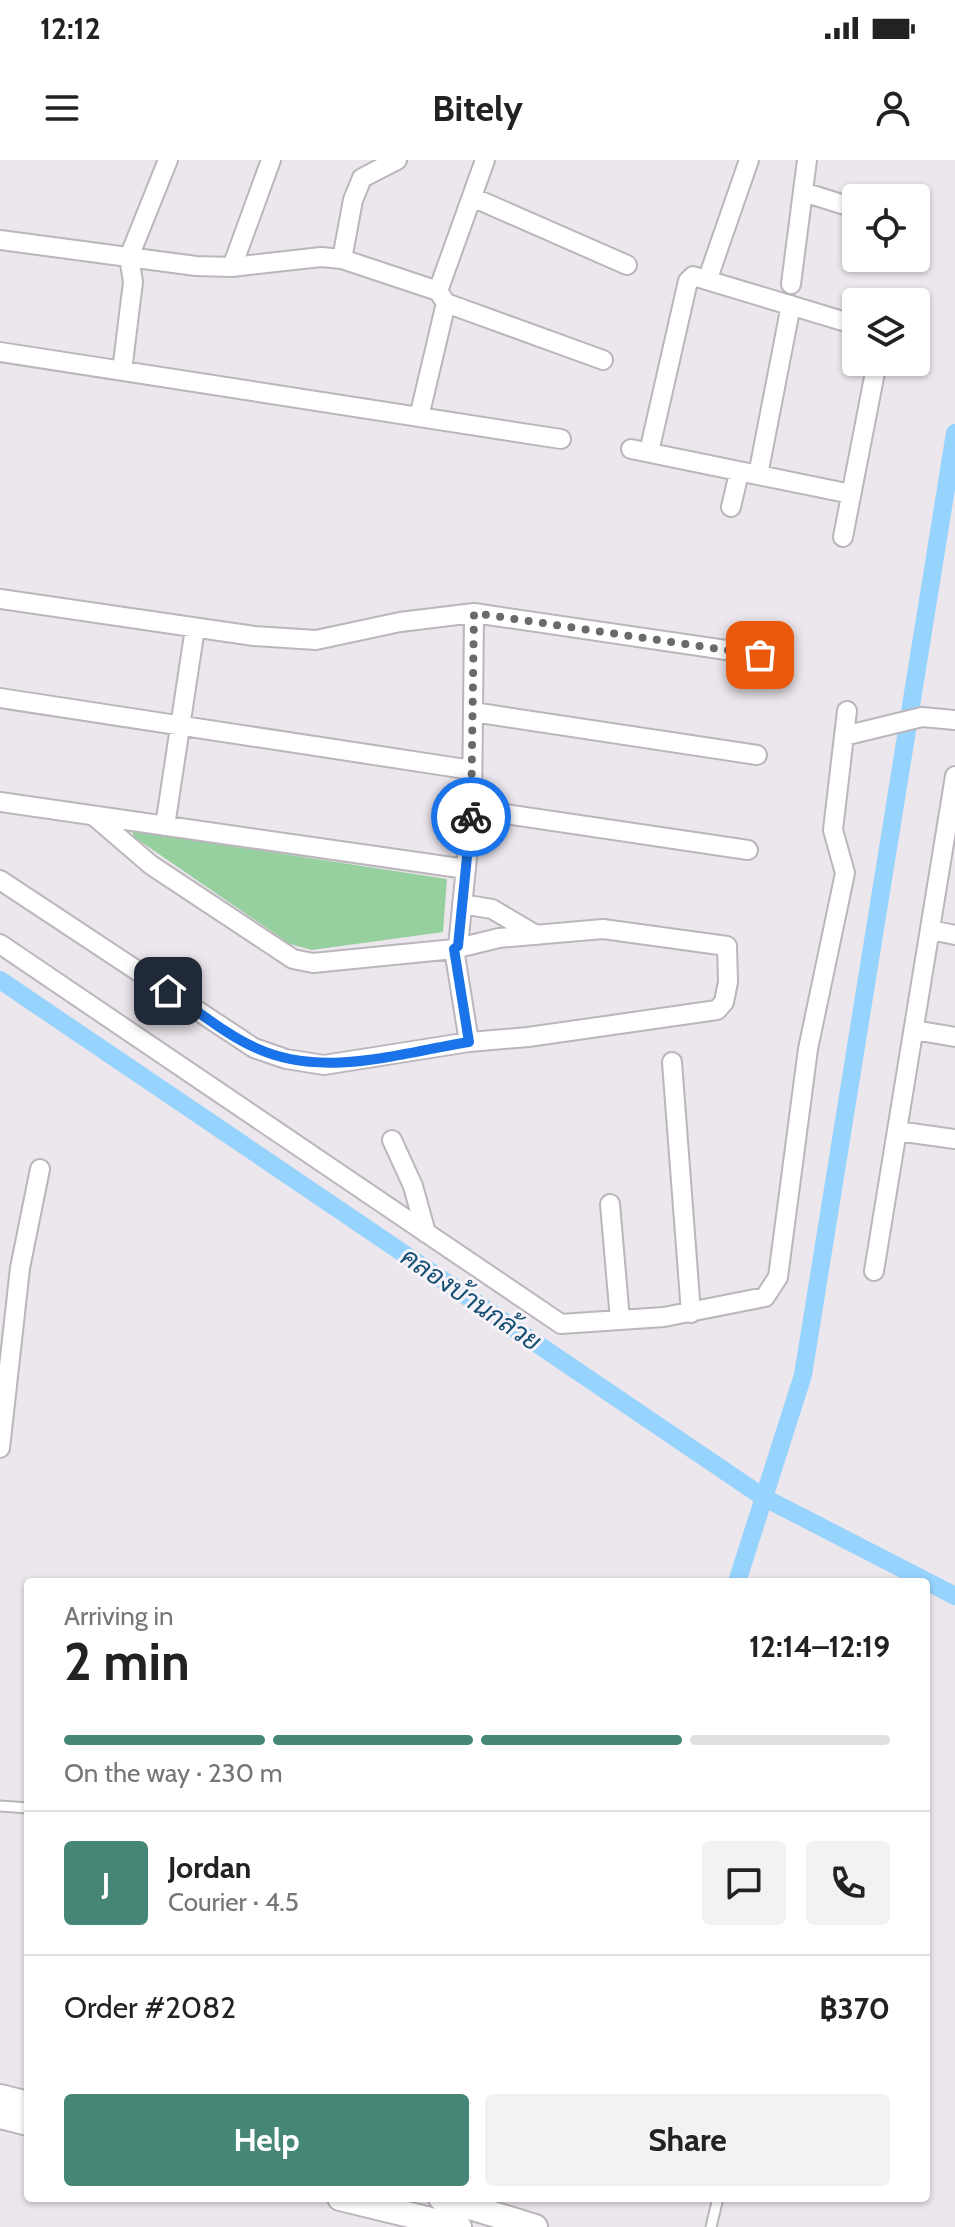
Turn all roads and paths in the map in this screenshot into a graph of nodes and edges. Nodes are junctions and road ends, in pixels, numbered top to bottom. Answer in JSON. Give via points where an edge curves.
{"nodes":[{"id":1,"x":168,"y":160,"type":"edge"},
{"id":2,"x":271,"y":160,"type":"edge"},
{"id":3,"x":397,"y":160,"type":"edge"},
{"id":4,"x":485,"y":160,"type":"edge"},
{"id":5,"x":749,"y":160,"type":"edge"},
{"id":6,"x":807,"y":160,"type":"edge"},
{"id":7,"x":803,"y":192,"type":"junction"},
{"id":8,"x":472,"y":197,"type":"junction"},
{"id":9,"x":842,"y":204,"type":"edge"},
{"id":10,"x":0,"y":240,"type":"edge"},
{"id":11,"x":129,"y":257,"type":"junction"},
{"id":12,"x":342,"y":259,"type":"junction"},
{"id":13,"x":627,"y":265,"type":"dead end"},
{"id":14,"x":232,"y":267,"type":"junction"},
{"id":15,"x":708,"y":278,"type":"junction"},
{"id":16,"x":791,"y":284,"type":"dead end"},
{"id":17,"x":442,"y":297,"type":"junction"},
{"id":18,"x":791,"y":305,"type":"junction"},
{"id":19,"x":842,"y":321,"type":"edge"},
{"id":20,"x":0,"y":352,"type":"edge"},
{"id":21,"x":603,"y":360,"type":"dead end"},
{"id":22,"x":122,"y":371,"type":"junction"},
{"id":23,"x":874,"y":376,"type":"edge"},
{"id":24,"x":419,"y":417,"type":"junction"},
{"id":25,"x":561,"y":439,"type":"dead end"},
{"id":26,"x":748,"y":474,"type":"junction"},
{"id":27,"x":851,"y":494,"type":"junction"},
{"id":28,"x":731,"y":507,"type":"dead end"},
{"id":29,"x":843,"y":537,"type":"dead end"},
{"id":30,"x":0,"y":599,"type":"edge"},
{"id":31,"x":474,"y":613,"type":"junction"},
{"id":32,"x":195,"y":628,"type":"junction"},
{"id":33,"x":760,"y":655,"type":"dead end"},
{"id":34,"x":0,"y":698,"type":"edge"},
{"id":35,"x":847,"y":711,"type":"dead end"},
{"id":36,"x":473,"y":712,"type":"junction"},
{"id":37,"x":955,"y":720,"type":"edge"},
{"id":38,"x":181,"y":725,"type":"junction"},
{"id":39,"x":844,"y":736,"type":"junction"},
{"id":40,"x":757,"y":755,"type":"dead end"},
{"id":41,"x":472,"y":770,"type":"junction"},
{"id":42,"x":955,"y":776,"type":"edge"},
{"id":43,"x":0,"y":802,"type":"edge"},
{"id":44,"x":472,"y":809,"type":"junction"},
{"id":45,"x":94,"y":816,"type":"junction"},
{"id":46,"x":952,"y":822,"type":"edge"},
{"id":47,"x":165,"y":826,"type":"junction"},
{"id":48,"x":748,"y":850,"type":"dead end"},
{"id":49,"x":466,"y":869,"type":"junction"},
{"id":50,"x":0,"y":880,"type":"edge"},
{"id":51,"x":462,"y":904,"type":"junction"},
{"id":52,"x":931,"y":930,"type":"junction"},
{"id":53,"x":536,"y":935,"type":"junction"},
{"id":54,"x":955,"y":935,"type":"edge"},
{"id":55,"x":0,"y":944,"type":"edge"},
{"id":56,"x":456,"y":947,"type":"junction"},
{"id":57,"x":914,"y":1030,"type":"junction"},
{"id":58,"x":955,"y":1037,"type":"edge"},
{"id":59,"x":469,"y":1042,"type":"junction"},
{"id":60,"x":672,"y":1062,"type":"dead end"},
{"id":61,"x":897,"y":1131,"type":"junction"},
{"id":62,"x":955,"y":1139,"type":"edge"},
{"id":63,"x":392,"y":1140,"type":"dead end"},
{"id":64,"x":40,"y":1169,"type":"dead end"},
{"id":65,"x":610,"y":1204,"type":"dead end"},
{"id":66,"x":426,"y":1233,"type":"junction"},
{"id":67,"x":874,"y":1271,"type":"dead end"},
{"id":68,"x":691,"y":1313,"type":"junction"},
{"id":69,"x":620,"y":1320,"type":"junction"},
{"id":70,"x":0,"y":1448,"type":"edge"},
{"id":71,"x":0,"y":1806,"type":"edge"},
{"id":72,"x":24,"y":1808,"type":"edge"},
{"id":73,"x":0,"y":2097,"type":"edge"},
{"id":74,"x":24,"y":2103,"type":"edge"},
{"id":75,"x":0,"y":2116,"type":"edge"},
{"id":76,"x":24,"y":2122,"type":"edge"},
{"id":77,"x":362,"y":2202,"type":"edge"},
{"id":78,"x":445,"y":2202,"type":"edge"},
{"id":79,"x":717,"y":2202,"type":"edge"},
{"id":80,"x":463,"y":2220,"type":"edge"},
{"id":81,"x":534,"y":2226,"type":"edge"},
{"id":82,"x":711,"y":2227,"type":"edge"}],
"edges":[{"from":1,"to":11,"type":"street"},
{"from":2,"to":14,"type":"street"},
{"from":3,"to":12,"type":"street","via":[[362,178]]},
{"from":4,"to":8,"type":"street"},
{"from":5,"to":15,"type":"street"},
{"from":6,"to":7,"type":"street"},
{"from":7,"to":9,"type":"street"},
{"from":7,"to":16,"type":"street"},
{"from":8,"to":13,"type":"street"},
{"from":8,"to":17,"type":"street"},
{"from":10,"to":11,"type":"street"},
{"from":11,"to":14,"type":"street"},
{"from":11,"to":22,"type":"street","via":[[133,282]]},
{"from":12,"to":14,"type":"street","via":[[302,257]]},
{"from":12,"to":17,"type":"street"},
{"from":15,"to":18,"type":"street"},
{"from":15,"to":26,"type":"street","via":[[693,276],[688,281],[640,451]]},
{"from":17,"to":21,"type":"street"},
{"from":17,"to":24,"type":"street"},
{"from":18,"to":19,"type":"street"},
{"from":18,"to":26,"type":"street"},
{"from":20,"to":22,"type":"street"},
{"from":22,"to":24,"type":"street"},
{"from":23,"to":27,"type":"street"},
{"from":24,"to":25,"type":"street"},
{"from":26,"to":27,"type":"street"},
{"from":26,"to":28,"type":"street"},
{"from":27,"to":29,"type":"street"},
{"from":30,"to":32,"type":"street"},
{"from":31,"to":32,"type":"street","via":[[316,640]]},
{"from":31,"to":33,"type":"street"},
{"from":31,"to":36,"type":"street"},
{"from":32,"to":38,"type":"street"},
{"from":34,"to":38,"type":"street"},
{"from":35,"to":39,"type":"street"},
{"from":36,"to":40,"type":"street"},
{"from":36,"to":41,"type":"street"},
{"from":37,"to":39,"type":"street","via":[[922,717]]},
{"from":38,"to":41,"type":"street"},
{"from":38,"to":47,"type":"street"},
{"from":39,"to":68,"type":"street","via":[[833,830],[845,873],[808,1049],[778,1277],[765,1297]]},
{"from":41,"to":44,"type":"street"},
{"from":42,"to":46,"type":"street"},
{"from":43,"to":45,"type":"street"},
{"from":44,"to":48,"type":"street"},
{"from":44,"to":49,"type":"street"},
{"from":45,"to":47,"type":"street"},
{"from":45,"to":56,"type":"street","via":[[151,865],[293,959],[313,963]]},
{"from":46,"to":52,"type":"street"},
{"from":47,"to":49,"type":"street"},
{"from":49,"to":51,"type":"street"},
{"from":50,"to":59,"type":"street","via":[[254,1048],[324,1065]]},
{"from":51,"to":53,"type":"street","via":[[492,909]]},
{"from":51,"to":56,"type":"street"},
{"from":52,"to":54,"type":"street"},
{"from":52,"to":57,"type":"street"},
{"from":53,"to":56,"type":"street"},
{"from":53,"to":59,"type":"street","via":[[603,929],[724,944],[730,953],[724,1002],[717,1010]]},
{"from":55,"to":66,"type":"street"},
{"from":56,"to":59,"type":"street"},
{"from":57,"to":58,"type":"street"},
{"from":57,"to":61,"type":"street"},
{"from":60,"to":68,"type":"street"},
{"from":61,"to":62,"type":"street"},
{"from":61,"to":67,"type":"street"},
{"from":63,"to":66,"type":"street"},
{"from":64,"to":70,"type":"street","via":[[20,1268]]},
{"from":65,"to":69,"type":"street"},
{"from":66,"to":69,"type":"street","via":[[561,1324]]},
{"from":68,"to":69,"type":"street"},
{"from":71,"to":72,"type":"lane"},
{"from":73,"to":74,"type":"street"},
{"from":75,"to":76,"type":"street"},
{"from":77,"to":80,"type":"street"},
{"from":78,"to":80,"type":"street"},
{"from":79,"to":82,"type":"lane"},
{"from":80,"to":81,"type":"street"}]}
